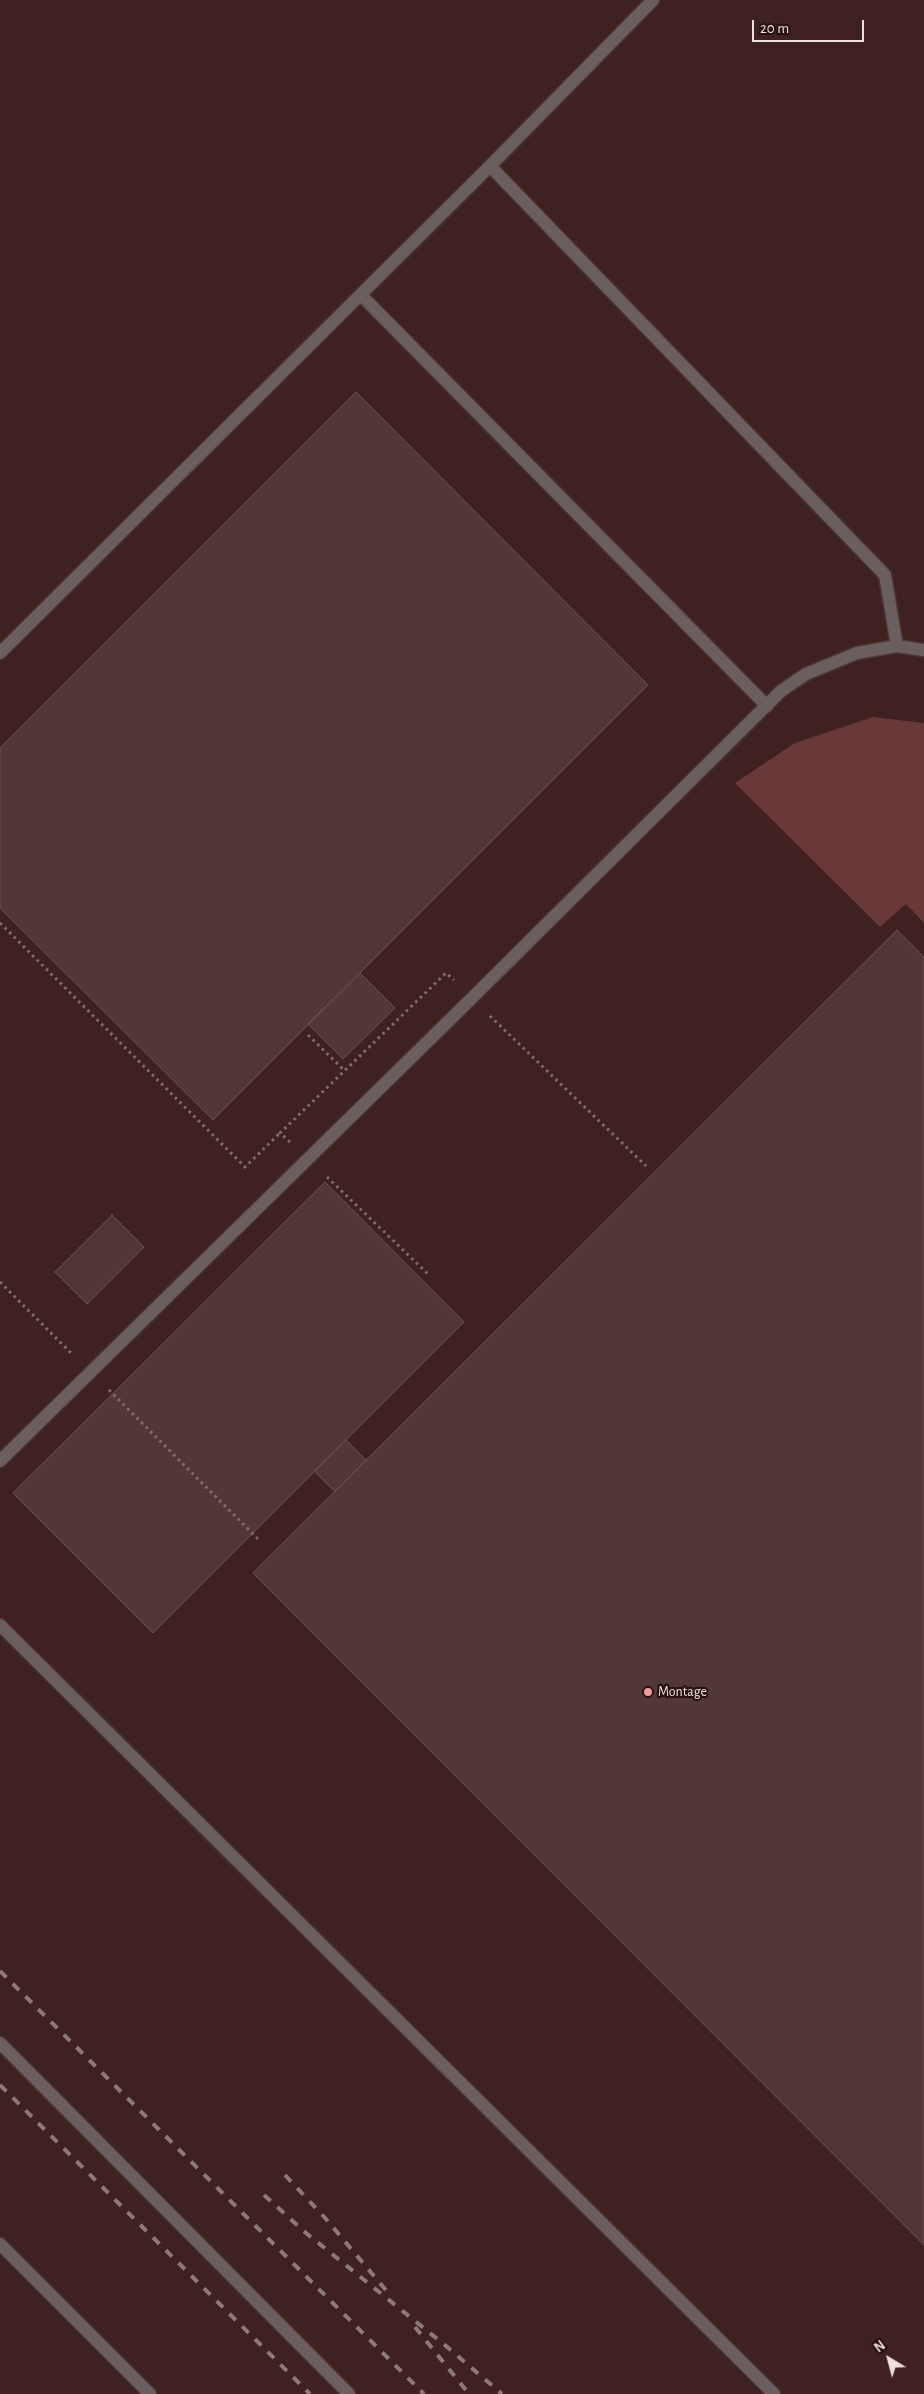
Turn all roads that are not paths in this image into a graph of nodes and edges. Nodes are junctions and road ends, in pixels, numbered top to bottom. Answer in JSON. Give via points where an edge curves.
{"nodes":[{"id":1,"x":653,"y":0,"type":"edge"},
{"id":2,"x":490,"y":166,"type":"junction"},
{"id":3,"x":360,"y":295,"type":"junction"},
{"id":4,"x":897,"y":646,"type":"junction"},
{"id":5,"x":924,"y":650,"type":"edge"},
{"id":6,"x":0,"y":653,"type":"edge"},
{"id":7,"x":766,"y":706,"type":"junction"},
{"id":8,"x":0,"y":1460,"type":"edge"},
{"id":9,"x":0,"y":1625,"type":"edge"},
{"id":10,"x":0,"y":2042,"type":"edge"},
{"id":11,"x":0,"y":2244,"type":"edge"},
{"id":12,"x":150,"y":2394,"type":"edge"},
{"id":13,"x":349,"y":2394,"type":"edge"},
{"id":14,"x":774,"y":2394,"type":"edge"}],
"edges":[{"from":1,"to":2,"type":"lane"},
{"from":2,"to":3,"type":"lane"},
{"from":2,"to":4,"type":"lane","via":[[885,576]]},
{"from":3,"to":6,"type":"lane"},
{"from":3,"to":7,"type":"lane"},
{"from":4,"to":5,"type":"lane"},
{"from":4,"to":7,"type":"lane","via":[[857,653],[806,674]]},
{"from":7,"to":8,"type":"lane"},
{"from":9,"to":14,"type":"lane"},
{"from":10,"to":13,"type":"lane"},
{"from":11,"to":12,"type":"lane"}]}
